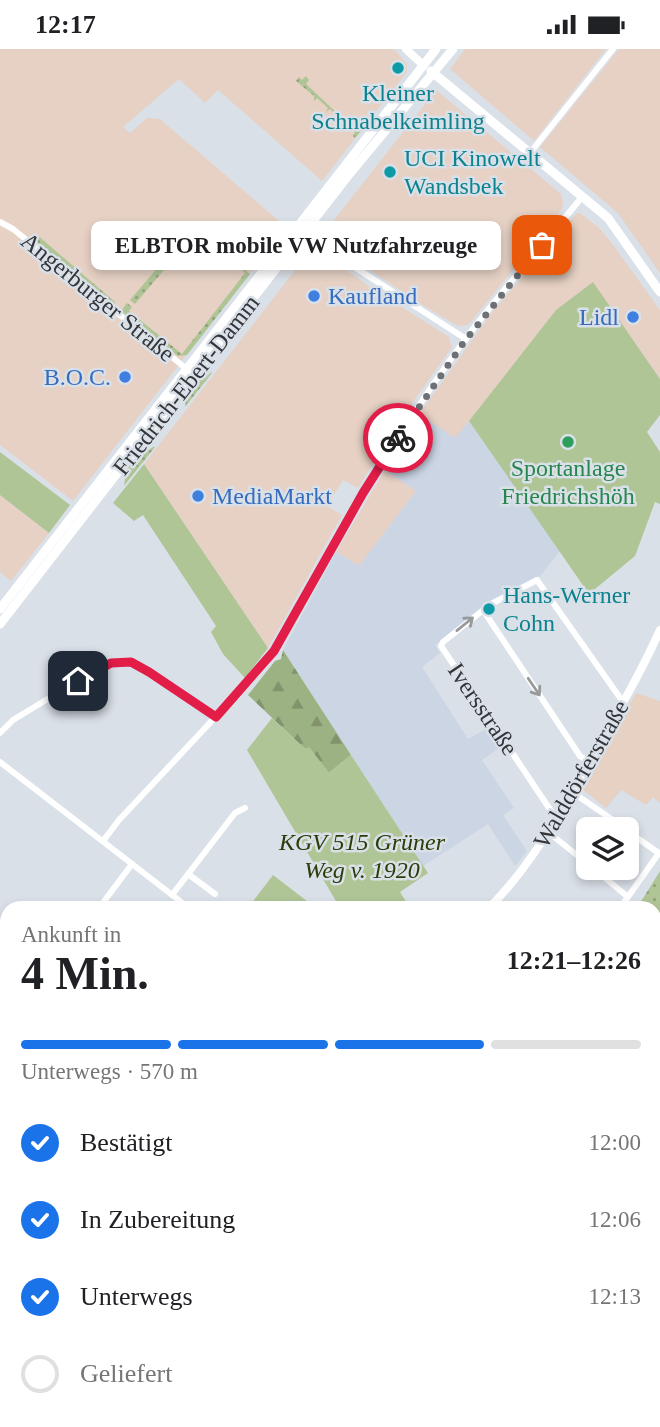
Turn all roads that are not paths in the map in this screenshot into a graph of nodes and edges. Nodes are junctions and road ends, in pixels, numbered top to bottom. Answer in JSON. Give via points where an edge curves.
{"nodes":[{"id":1,"x":406,"y":49,"type":"edge"},
{"id":2,"x":436,"y":49,"type":"edge"},
{"id":3,"x":453,"y":49,"type":"edge"},
{"id":4,"x":612,"y":49,"type":"edge"},
{"id":5,"x":424,"y":65,"type":"junction"},
{"id":6,"x":434,"y":73,"type":"junction"},
{"id":7,"x":530,"y":153,"type":"junction"},
{"id":8,"x":582,"y":197,"type":"junction"},
{"id":9,"x":0,"y":222,"type":"edge"},
{"id":10,"x":299,"y":232,"type":"junction"},
{"id":11,"x":660,"y":292,"type":"edge"},
{"id":12,"x":466,"y":339,"type":"junction"},
{"id":13,"x":191,"y":372,"type":"junction"},
{"id":14,"x":0,"y":610,"type":"edge"},
{"id":15,"x":483,"y":610,"type":"junction"},
{"id":16,"x":0,"y":624,"type":"edge"},
{"id":17,"x":660,"y":630,"type":"edge"},
{"id":18,"x":623,"y":702,"type":"junction"},
{"id":19,"x":216,"y":717,"type":"junction"},
{"id":20,"x":0,"y":733,"type":"edge"},
{"id":21,"x":589,"y":762,"type":"junction"},
{"id":22,"x":2,"y":766,"type":"edge"},
{"id":23,"x":572,"y":792,"type":"junction"},
{"id":24,"x":245,"y":808,"type":"dead end"},
{"id":25,"x":558,"y":817,"type":"junction"},
{"id":26,"x":608,"y":817,"type":"edge"},
{"id":27,"x":548,"y":832,"type":"junction"},
{"id":28,"x":639,"y":839,"type":"edge"},
{"id":29,"x":103,"y":841,"type":"junction"},
{"id":30,"x":660,"y":853,"type":"edge"},
{"id":31,"x":576,"y":854,"type":"edge"},
{"id":32,"x":132,"y":865,"type":"junction"},
{"id":33,"x":188,"y":874,"type":"junction"},
{"id":34,"x":607,"y":880,"type":"edge"},
{"id":35,"x":215,"y":894,"type":"dead end"},
{"id":36,"x":172,"y":895,"type":"junction"},
{"id":37,"x":628,"y":897,"type":"junction"},
{"id":38,"x":104,"y":901,"type":"edge"},
{"id":39,"x":180,"y":901,"type":"edge"},
{"id":40,"x":495,"y":901,"type":"edge"},
{"id":41,"x":625,"y":901,"type":"edge"}],
"edges":[{"from":1,"to":5,"type":"street"},
{"from":2,"to":5,"type":"main road","name":"Friedrich-Ebert-Damm"},
{"from":3,"to":6,"type":"main road","name":"Friedrich-Ebert-Damm"},
{"from":4,"to":7,"type":"street"},
{"from":5,"to":6,"type":"main road"},
{"from":5,"to":10,"type":"main road","name":"Friedrich-Ebert-Damm"},
{"from":6,"to":7,"type":"main road"},
{"from":6,"to":10,"type":"main road","name":"Friedrich-Ebert-Damm"},
{"from":7,"to":8,"type":"main road"},
{"from":8,"to":11,"type":"main road","via":[[608,218]]},
{"from":8,"to":12,"type":"street"},
{"from":9,"to":13,"type":"street","name":"Angerburger Straße"},
{"from":10,"to":12,"type":"street"},
{"from":10,"to":13,"type":"main road","name":"Friedrich-Ebert-Damm"},
{"from":12,"to":19,"type":"street","via":[[363,493],[274,651]]},
{"from":13,"to":14,"type":"main road","name":"Friedrich-Ebert-Damm"},
{"from":13,"to":16,"type":"main road","name":"Friedrich-Ebert-Damm"},
{"from":15,"to":18,"type":"street","via":[[537,580]]},
{"from":15,"to":21,"type":"street","one_way":true,"via":[[580,756]]},
{"from":25,"to":15,"type":"street","name":"Iversstraße","one_way":true,"via":[[441,646]]},
{"from":17,"to":18,"type":"street","name":"Walddörferstraße"},
{"from":18,"to":21,"type":"street","name":"Walddörferstraße"},
{"from":19,"to":20,"type":"street","via":[[149,672],[124,661],[102,666],[13,720]]},
{"from":19,"to":29,"type":"street"},
{"from":21,"to":23,"type":"street","name":"Walddörferstraße"},
{"from":22,"to":29,"type":"street"},
{"from":23,"to":25,"type":"street","name":"Walddörferstraße"},
{"from":23,"to":26,"type":"street"},
{"from":24,"to":33,"type":"street","via":[[235,813]]},
{"from":25,"to":27,"type":"street","name":"Walddörferstraße"},
{"from":27,"to":31,"type":"street"},
{"from":27,"to":40,"type":"street","name":"Walddörferstraße","via":[[526,867]]},
{"from":28,"to":30,"type":"street"},
{"from":29,"to":32,"type":"street"},
{"from":30,"to":37,"type":"street"},
{"from":32,"to":36,"type":"street"},
{"from":32,"to":38,"type":"street"},
{"from":33,"to":35,"type":"street"},
{"from":33,"to":36,"type":"street"},
{"from":34,"to":37,"type":"street"},
{"from":36,"to":39,"type":"street"},
{"from":37,"to":41,"type":"street"}]}
